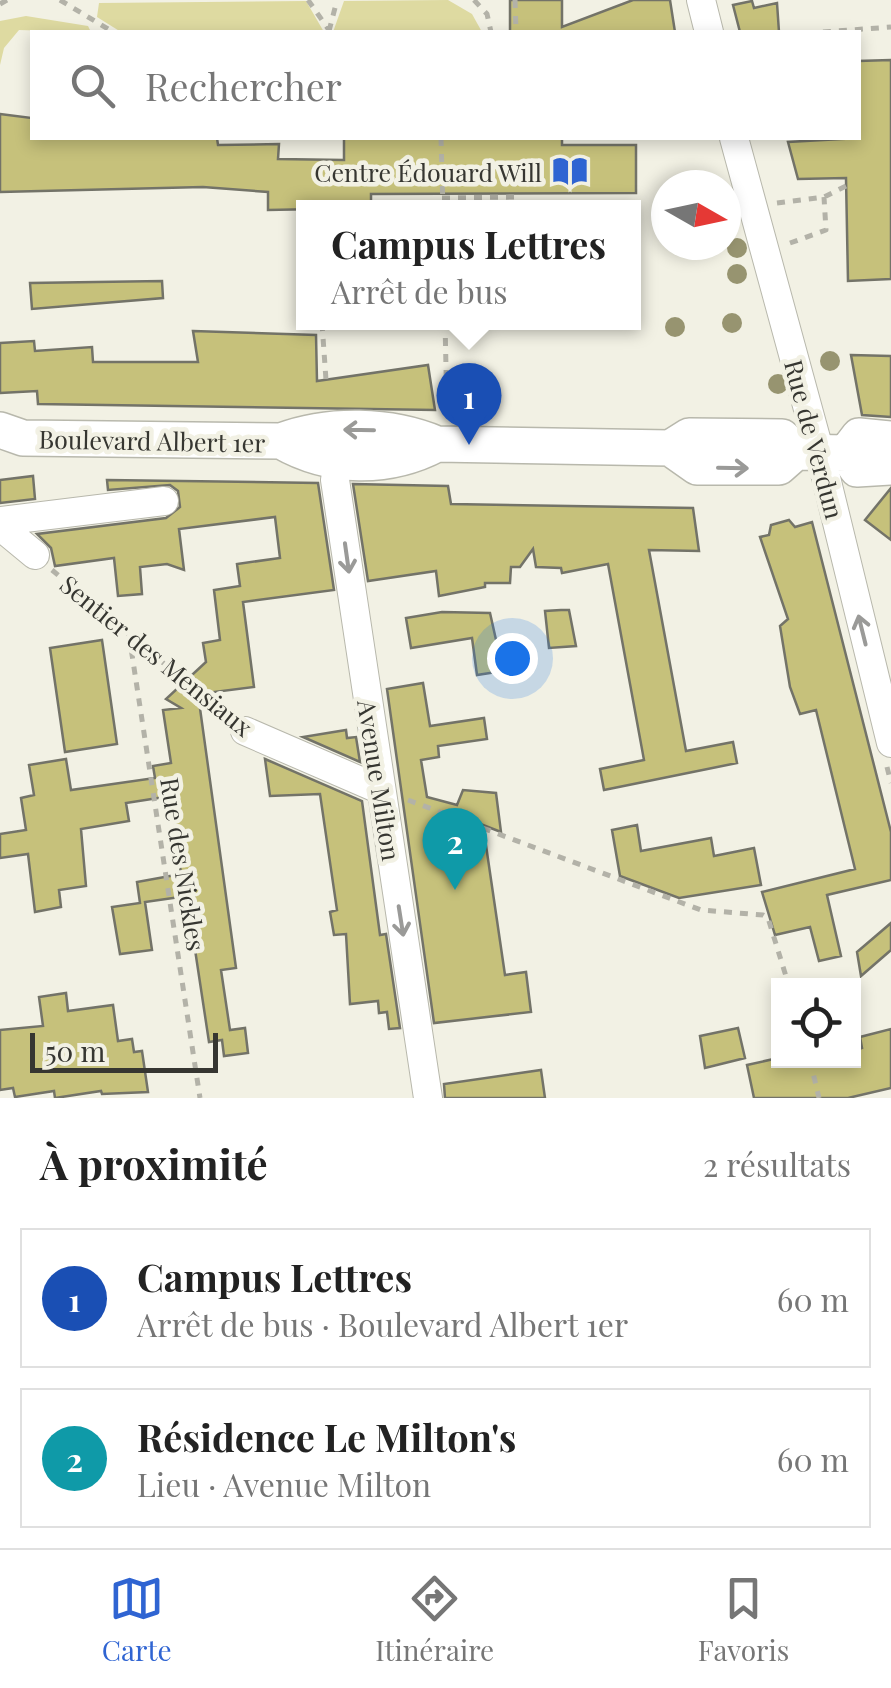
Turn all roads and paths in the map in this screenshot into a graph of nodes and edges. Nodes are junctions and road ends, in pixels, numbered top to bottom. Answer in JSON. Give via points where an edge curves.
{"nodes":[{"id":1,"x":7,"y":0,"type":"edge"},
{"id":2,"x":60,"y":0,"type":"edge"},
{"id":3,"x":308,"y":0,"type":"edge"},
{"id":4,"x":337,"y":0,"type":"edge"},
{"id":5,"x":474,"y":0,"type":"edge"},
{"id":6,"x":515,"y":0,"type":"edge"},
{"id":7,"x":700,"y":0,"type":"edge"},
{"id":8,"x":0,"y":4,"type":"edge"},
{"id":9,"x":94,"y":23,"type":"junction"},
{"id":10,"x":891,"y":27,"type":"edge"},
{"id":11,"x":96,"y":30,"type":"edge"},
{"id":12,"x":110,"y":30,"type":"edge"},
{"id":13,"x":328,"y":30,"type":"edge"},
{"id":14,"x":329,"y":30,"type":"edge"},
{"id":15,"x":491,"y":30,"type":"edge"},
{"id":16,"x":516,"y":30,"type":"edge"},
{"id":17,"x":708,"y":30,"type":"edge"},
{"id":18,"x":850,"y":30,"type":"edge"},
{"id":19,"x":441,"y":140,"type":"edge"},
{"id":20,"x":735,"y":140,"type":"edge"},
{"id":21,"x":846,"y":186,"type":"dead end"},
{"id":22,"x":824,"y":196,"type":"junction"},
{"id":23,"x":442,"y":198,"type":"joint"},
{"id":24,"x":517,"y":200,"type":"edge"},
{"id":25,"x":774,"y":203,"type":"dead end"},
{"id":26,"x":785,"y":244,"type":"dead end"},
{"id":27,"x":322,"y":330,"type":"edge"},
{"id":28,"x":445,"y":330,"type":"edge"},
{"id":29,"x":326,"y":380,"type":"dead end"},
{"id":30,"x":442,"y":429,"type":"junction"},
{"id":31,"x":8,"y":439,"type":"edge"},
{"id":32,"x":891,"y":440,"type":"edge"},
{"id":33,"x":281,"y":441,"type":"junction"},
{"id":34,"x":821,"y":452,"type":"junction"},
{"id":35,"x":338,"y":462,"type":"junction"},
{"id":36,"x":891,"y":467,"type":"edge"},
{"id":37,"x":164,"y":501,"type":"dead end"},
{"id":38,"x":0,"y":523,"type":"edge"},
{"id":39,"x":35,"y":555,"type":"joint"},
{"id":40,"x":129,"y":635,"type":"junction"},
{"id":41,"x":245,"y":731,"type":"joint"},
{"id":42,"x":891,"y":743,"type":"edge"},
{"id":43,"x":381,"y":790,"type":"junction"},
{"id":44,"x":787,"y":978,"type":"edge"},
{"id":45,"x":812,"y":1068,"type":"edge"},
{"id":46,"x":200,"y":1098,"type":"edge"},
{"id":47,"x":428,"y":1098,"type":"edge"},
{"id":48,"x":819,"y":1098,"type":"edge"}],
"edges":[{"from":1,"to":8,"type":"path"},
{"from":2,"to":9,"type":"path"},
{"from":3,"to":13,"type":"path"},
{"from":4,"to":14,"type":"path"},
{"from":5,"to":15,"type":"path"},
{"from":6,"to":16,"type":"path"},
{"from":7,"to":17,"type":"street"},
{"from":9,"to":11,"type":"path"},
{"from":9,"to":12,"type":"path"},
{"from":10,"to":18,"type":"path"},
{"from":19,"to":23,"type":"path"},
{"from":20,"to":34,"type":"street","name":"Rue de Verdun"},
{"from":21,"to":22,"type":"path"},
{"from":22,"to":25,"type":"path"},
{"from":22,"to":26,"type":"path","via":[[826,230]]},
{"from":23,"to":24,"type":"path"},
{"from":27,"to":29,"type":"path"},
{"from":28,"to":30,"type":"path"},
{"from":30,"to":33,"type":"main road","name":"Boulevard Albert 1er","one_way":true,"via":[[313,429]]},
{"from":30,"to":34,"type":"main road","name":"Boulevard Albert 1er","via":[[670,448],[697,467],[779,467]]},
{"from":30,"to":35,"type":"main road","name":"Boulevard Albert 1er","via":[[404,462]]},
{"from":31,"to":33,"type":"main road","name":"Boulevard Albert 1er"},
{"from":32,"to":34,"type":"main road","name":"Boulevard Albert 1er","via":[[859,436]]},
{"from":33,"to":35,"type":"main road","name":"Boulevard Albert 1er","via":[[310,458]]},
{"from":34,"to":36,"type":"main road","via":[[857,469]]},
{"from":42,"to":34,"type":"street","name":"Rue de Verdun","one_way":true},
{"from":35,"to":43,"type":"street","name":"Avenue Milton","one_way":true,"via":[[335,480]]},
{"from":37,"to":38,"type":"street"},
{"from":38,"to":39,"type":"street"},
{"from":39,"to":40,"type":"path","name":"Sentier des Mensiaux"},
{"from":40,"to":41,"type":"path","name":"Sentier des Mensiaux"},
{"from":40,"to":46,"type":"path","name":"Rue des Nickles"},
{"from":41,"to":43,"type":"street","name":"Sentier des Mensiaux"},
{"from":43,"to":44,"type":"path","via":[[700,910],[763,915]]},
{"from":43,"to":47,"type":"street","name":"Avenue Milton","one_way":true},
{"from":45,"to":48,"type":"path"}]}
